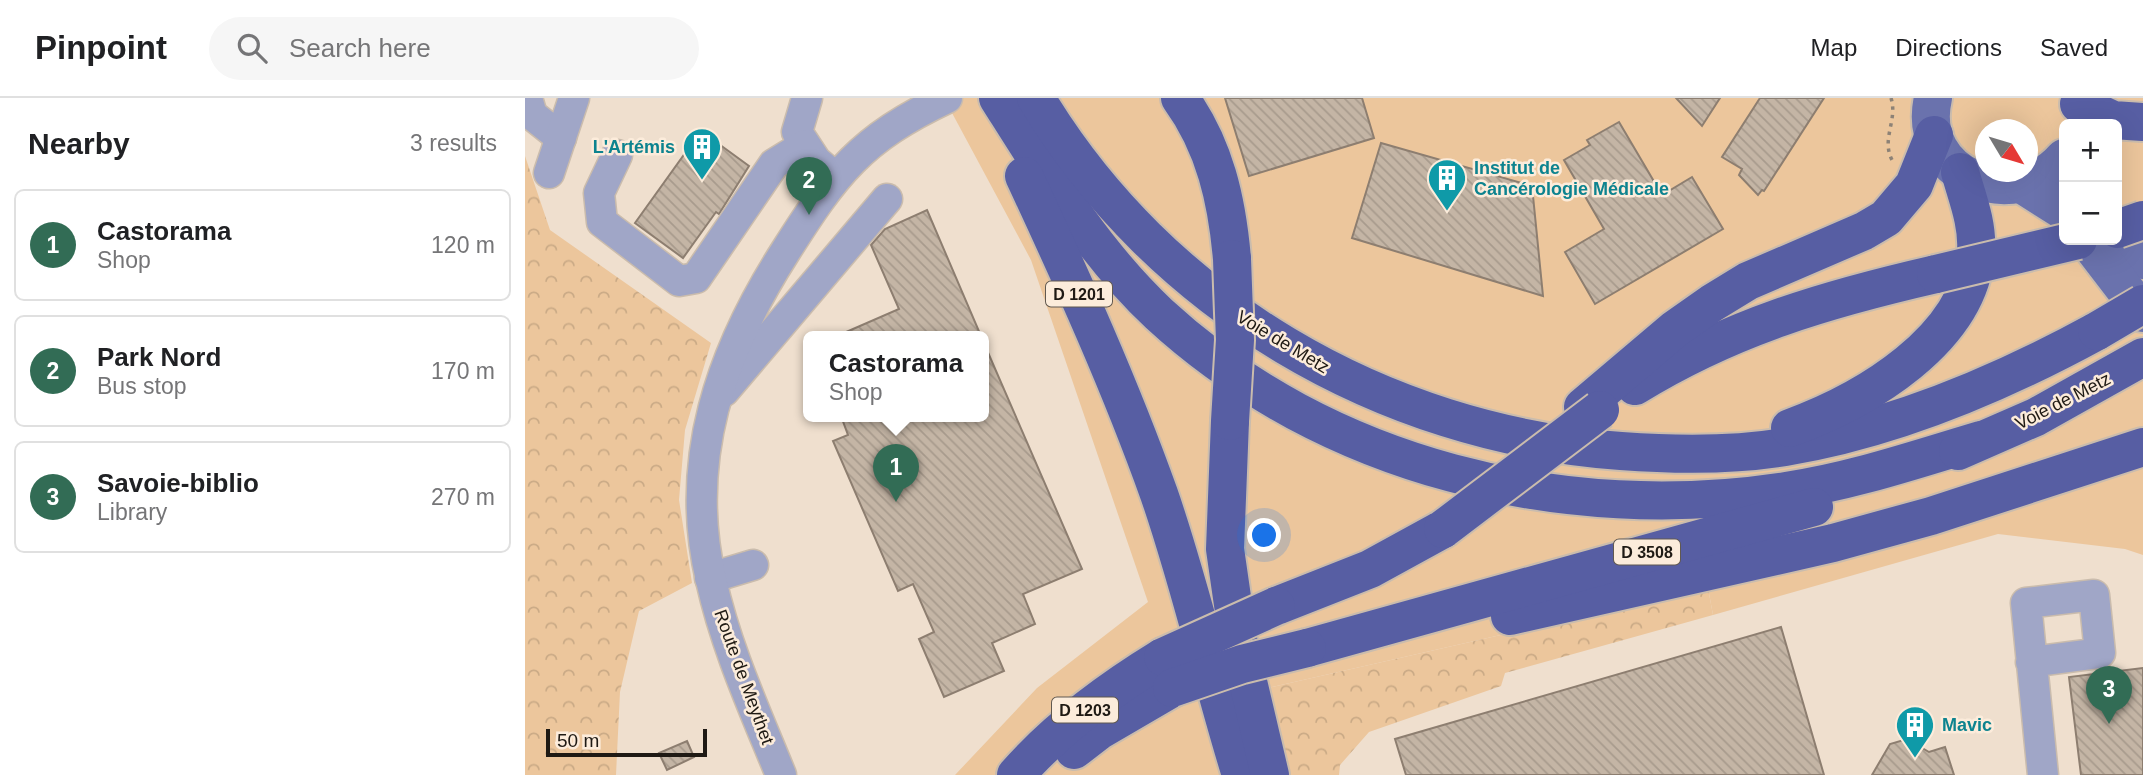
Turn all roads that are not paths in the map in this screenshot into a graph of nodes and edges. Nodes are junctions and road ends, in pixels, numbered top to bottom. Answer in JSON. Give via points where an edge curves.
{"nodes":[{"id":1,"x":527,"y":98,"type":"edge"},
{"id":2,"x":574,"y":98,"type":"edge"},
{"id":3,"x":807,"y":98,"type":"edge"},
{"id":4,"x":946,"y":98,"type":"edge"},
{"id":5,"x":987,"y":98,"type":"edge"},
{"id":6,"x":998,"y":98,"type":"edge"},
{"id":7,"x":1035,"y":98,"type":"edge"},
{"id":8,"x":1180,"y":98,"type":"edge"},
{"id":9,"x":2079,"y":109,"type":"edge"},
{"id":10,"x":1933,"y":116,"type":"edge"},
{"id":11,"x":2143,"y":122,"type":"edge"},
{"id":12,"x":561,"y":138,"type":"junction"},
{"id":13,"x":805,"y":145,"type":"junction"},
{"id":14,"x":617,"y":155,"type":"dead end"},
{"id":15,"x":2059,"y":163,"type":"edge"},
{"id":16,"x":1960,"y":172,"type":"junction"},
{"id":17,"x":549,"y":173,"type":"dead end"},
{"id":18,"x":835,"y":177,"type":"junction"},
{"id":19,"x":2023,"y":185,"type":"junction"},
{"id":20,"x":887,"y":199,"type":"dead end"},
{"id":21,"x":2059,"y":208,"type":"edge"},
{"id":22,"x":2143,"y":220,"type":"edge"},
{"id":23,"x":2122,"y":226,"type":"edge"},
{"id":24,"x":2122,"y":233,"type":"edge"},
{"id":25,"x":2059,"y":245,"type":"edge"},
{"id":26,"x":2091,"y":245,"type":"edge"},
{"id":27,"x":2143,"y":260,"type":"edge"},
{"id":28,"x":2143,"y":304,"type":"edge"},
{"id":29,"x":2143,"y":313,"type":"edge"},
{"id":30,"x":2135,"y":362,"type":"edge"},
{"id":31,"x":715,"y":403,"type":"junction"},
{"id":32,"x":1591,"y":409,"type":"junction"},
{"id":33,"x":1981,"y":440,"type":"junction"},
{"id":34,"x":2143,"y":447,"type":"edge"},
{"id":35,"x":1613,"y":451,"type":"junction"},
{"id":36,"x":2143,"y":473,"type":"edge"},
{"id":37,"x":1931,"y":516,"type":"junction"},
{"id":38,"x":753,"y":565,"type":"dead end"},
{"id":39,"x":710,"y":578,"type":"junction"},
{"id":40,"x":1309,"y":657,"type":"junction"},
{"id":41,"x":2031,"y":662,"type":"dead end"},
{"id":42,"x":1171,"y":684,"type":"junction"},
{"id":43,"x":1236,"y":766,"type":"edge"},
{"id":44,"x":781,"y":775,"type":"edge"},
{"id":45,"x":1016,"y":775,"type":"edge"},
{"id":46,"x":1047,"y":775,"type":"edge"},
{"id":47,"x":1088,"y":775,"type":"edge"},
{"id":48,"x":1270,"y":775,"type":"edge"},
{"id":49,"x":2043,"y":775,"type":"edge"}],
"edges":[{"from":1,"to":12,"type":"street","via":[[532,115]]},
{"from":2,"to":12,"type":"street"},
{"from":3,"to":13,"type":"street","via":[[797,132]]},
{"from":4,"to":18,"type":"street","name":"Route de Meythet","via":[[877,136]]},
{"from":5,"to":43,"type":"highway","number":"D 1201","via":[[1091,319],[1133,425],[1191,593]]},
{"from":6,"to":33,"type":"highway","via":[[1068,208],[1158,313],[1208,355],[1271,396],[1327,427],[1408,460],[1478,481],[1542,493],[1670,502],[1788,491]]},
{"from":7,"to":35,"type":"highway","name":"Voie de Metz","via":[[1081,166],[1137,230],[1202,290],[1269,337],[1318,366],[1421,411],[1534,442]]},
{"from":8,"to":48,"type":"highway","bridge":true,"via":[[1205,141],[1228,217],[1235,340],[1225,549],[1238,639]]},
{"from":9,"to":11,"type":"highway","via":[[2113,120]]},
{"from":10,"to":16,"type":"main road","via":[[1949,161]]},
{"from":10,"to":32,"type":"highway","via":[[1914,184],[1886,218],[1748,281],[1712,303],[1675,329]]},
{"from":12,"to":17,"type":"street"},
{"from":13,"to":14,"type":"street","via":[[773,164],[696,278],[679,281],[602,222],[599,193]]},
{"from":13,"to":18,"type":"street"},
{"from":15,"to":19,"type":"main road"},
{"from":16,"to":19,"type":"main road","via":[[1990,186]]},
{"from":16,"to":35,"type":"highway","via":[[1976,232],[1974,268],[1945,324],[1902,368],[1853,401],[1790,428],[1708,444]]},
{"from":18,"to":31,"type":"street","name":"Route de Meythet","via":[[757,295]]},
{"from":19,"to":21,"type":"main road"},
{"from":20,"to":31,"type":"street"},
{"from":22,"to":23,"type":"highway","bridge":true},
{"from":24,"to":27,"type":"main road"},
{"from":25,"to":32,"type":"highway","bridge":true,"via":[[1799,309],[1728,336]]},
{"from":26,"to":29,"type":"main road"},
{"from":28,"to":35,"type":"highway","bridge":true,"via":[[1992,383],[1841,435],[1743,452]]},
{"from":30,"to":33,"type":"highway","name":"Voie de Metz","number":"D 3508","via":[[2036,417]]},
{"from":31,"to":39,"type":"street","name":"Route de Meythet","via":[[703,484]]},
{"from":32,"to":42,"type":"highway","number":"D 1203","bridge":true,"via":[[1443,529],[1370,569],[1276,606]]},
{"from":33,"to":40,"type":"highway","number":"D 3508","via":[[1819,506]]},
{"from":34,"to":37,"type":"highway"},
{"from":36,"to":37,"type":"highway"},
{"from":37,"to":40,"type":"highway","via":[[1833,543]]},
{"from":38,"to":39,"type":"street"},
{"from":39,"to":44,"type":"street","name":"Route de Meythet","via":[[731,651]]},
{"from":40,"to":42,"type":"highway","number":"D 1203","bridge":true,"via":[[1243,664]]},
{"from":41,"to":49,"type":"street"},
{"from":42,"to":45,"type":"highway","number":"D 1203","via":[[1081,713]]},
{"from":42,"to":46,"type":"highway","number":"D 1203","via":[[1100,730]]},
{"from":42,"to":47,"type":"highway","via":[[1148,720],[1119,741]]}]}
